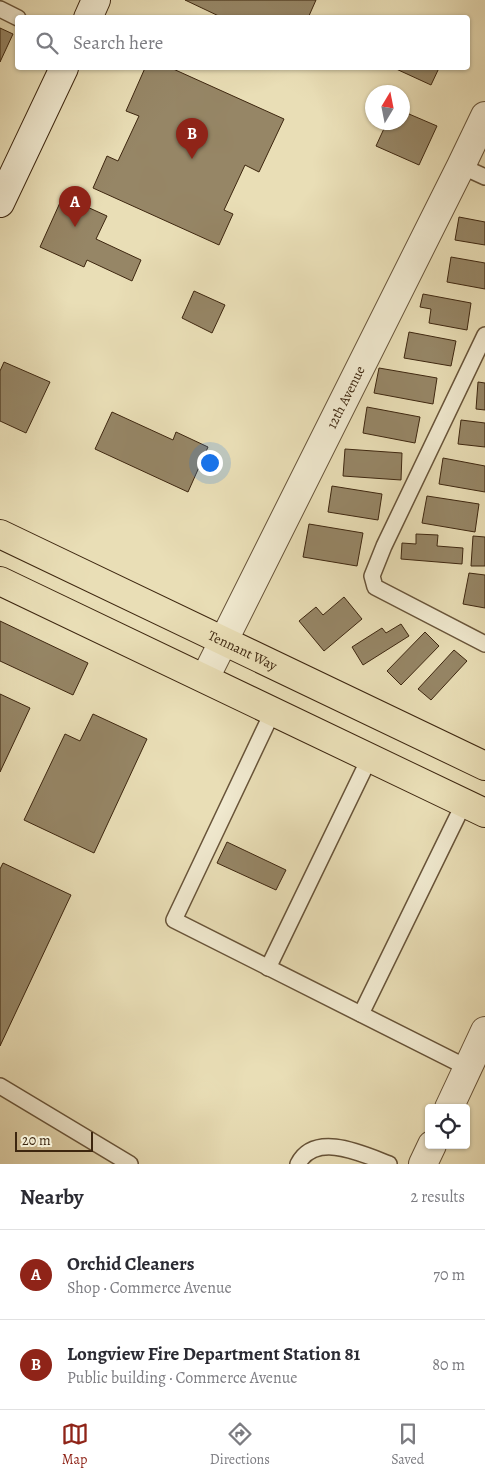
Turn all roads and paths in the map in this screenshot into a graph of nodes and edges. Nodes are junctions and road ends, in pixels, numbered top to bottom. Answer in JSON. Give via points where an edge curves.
{"nodes":[{"id":1,"x":96,"y":0,"type":"edge"},
{"id":2,"x":0,"y":9,"type":"edge"},
{"id":3,"x":89,"y":15,"type":"edge"},
{"id":4,"x":15,"y":16,"type":"edge"},
{"id":5,"x":63,"y":70,"type":"edge"},
{"id":6,"x":485,"y":116,"type":"edge"},
{"id":7,"x":473,"y":172,"type":"edge"},
{"id":8,"x":0,"y":203,"type":"edge"},
{"id":9,"x":485,"y":335,"type":"edge"},
{"id":10,"x":0,"y":534,"type":"edge"},
{"id":11,"x":0,"y":580,"type":"edge"},
{"id":12,"x":224,"y":641,"type":"junction"},
{"id":13,"x":485,"y":644,"type":"edge"},
{"id":14,"x":205,"y":678,"type":"junction"},
{"id":15,"x":272,"y":711,"type":"junction"},
{"id":16,"x":370,"y":757,"type":"junction"},
{"id":17,"x":485,"y":766,"type":"edge"},
{"id":18,"x":475,"y":808,"type":"edge"},
{"id":19,"x":268,"y":968,"type":"junction"},
{"id":20,"x":361,"y":1014,"type":"junction"},
{"id":21,"x":485,"y":1031,"type":"edge"},
{"id":22,"x":468,"y":1068,"type":"junction"},
{"id":23,"x":0,"y":1086,"type":"edge"},
{"id":24,"x":451,"y":1104,"type":"edge"},
{"id":25,"x":430,"y":1149,"type":"edge"},
{"id":26,"x":130,"y":1164,"type":"edge"},
{"id":27,"x":298,"y":1164,"type":"edge"},
{"id":28,"x":389,"y":1164,"type":"edge"},
{"id":29,"x":423,"y":1164,"type":"edge"}],
"edges":[{"from":1,"to":3,"type":"street"},
{"from":2,"to":4,"type":"lane"},
{"from":5,"to":8,"type":"street"},
{"from":6,"to":7,"type":"street","name":"12th Avenue"},
{"from":7,"to":12,"type":"street","name":"12th Avenue"},
{"from":9,"to":13,"type":"lane","via":[[372,576],[375,587]]},
{"from":10,"to":12,"type":"main road","name":"Tennant Way"},
{"from":11,"to":14,"type":"main road"},
{"from":12,"to":14,"type":"street","name":"12th Avenue"},
{"from":12,"to":17,"type":"main road","name":"Tennant Way"},
{"from":14,"to":15,"type":"main road"},
{"from":15,"to":16,"type":"main road"},
{"from":15,"to":19,"type":"lane","via":[[174,920]]},
{"from":16,"to":18,"type":"main road"},
{"from":16,"to":19,"type":"lane"},
{"from":18,"to":20,"type":"lane"},
{"from":19,"to":20,"type":"lane"},
{"from":20,"to":22,"type":"lane"},
{"from":21,"to":22,"type":"street"},
{"from":22,"to":24,"type":"street"},
{"from":23,"to":26,"type":"lane"},
{"from":25,"to":29,"type":"street"},
{"from":27,"to":28,"type":"lane","via":[[302,1156],[310,1152],[333,1147],[355,1150]]}]}
